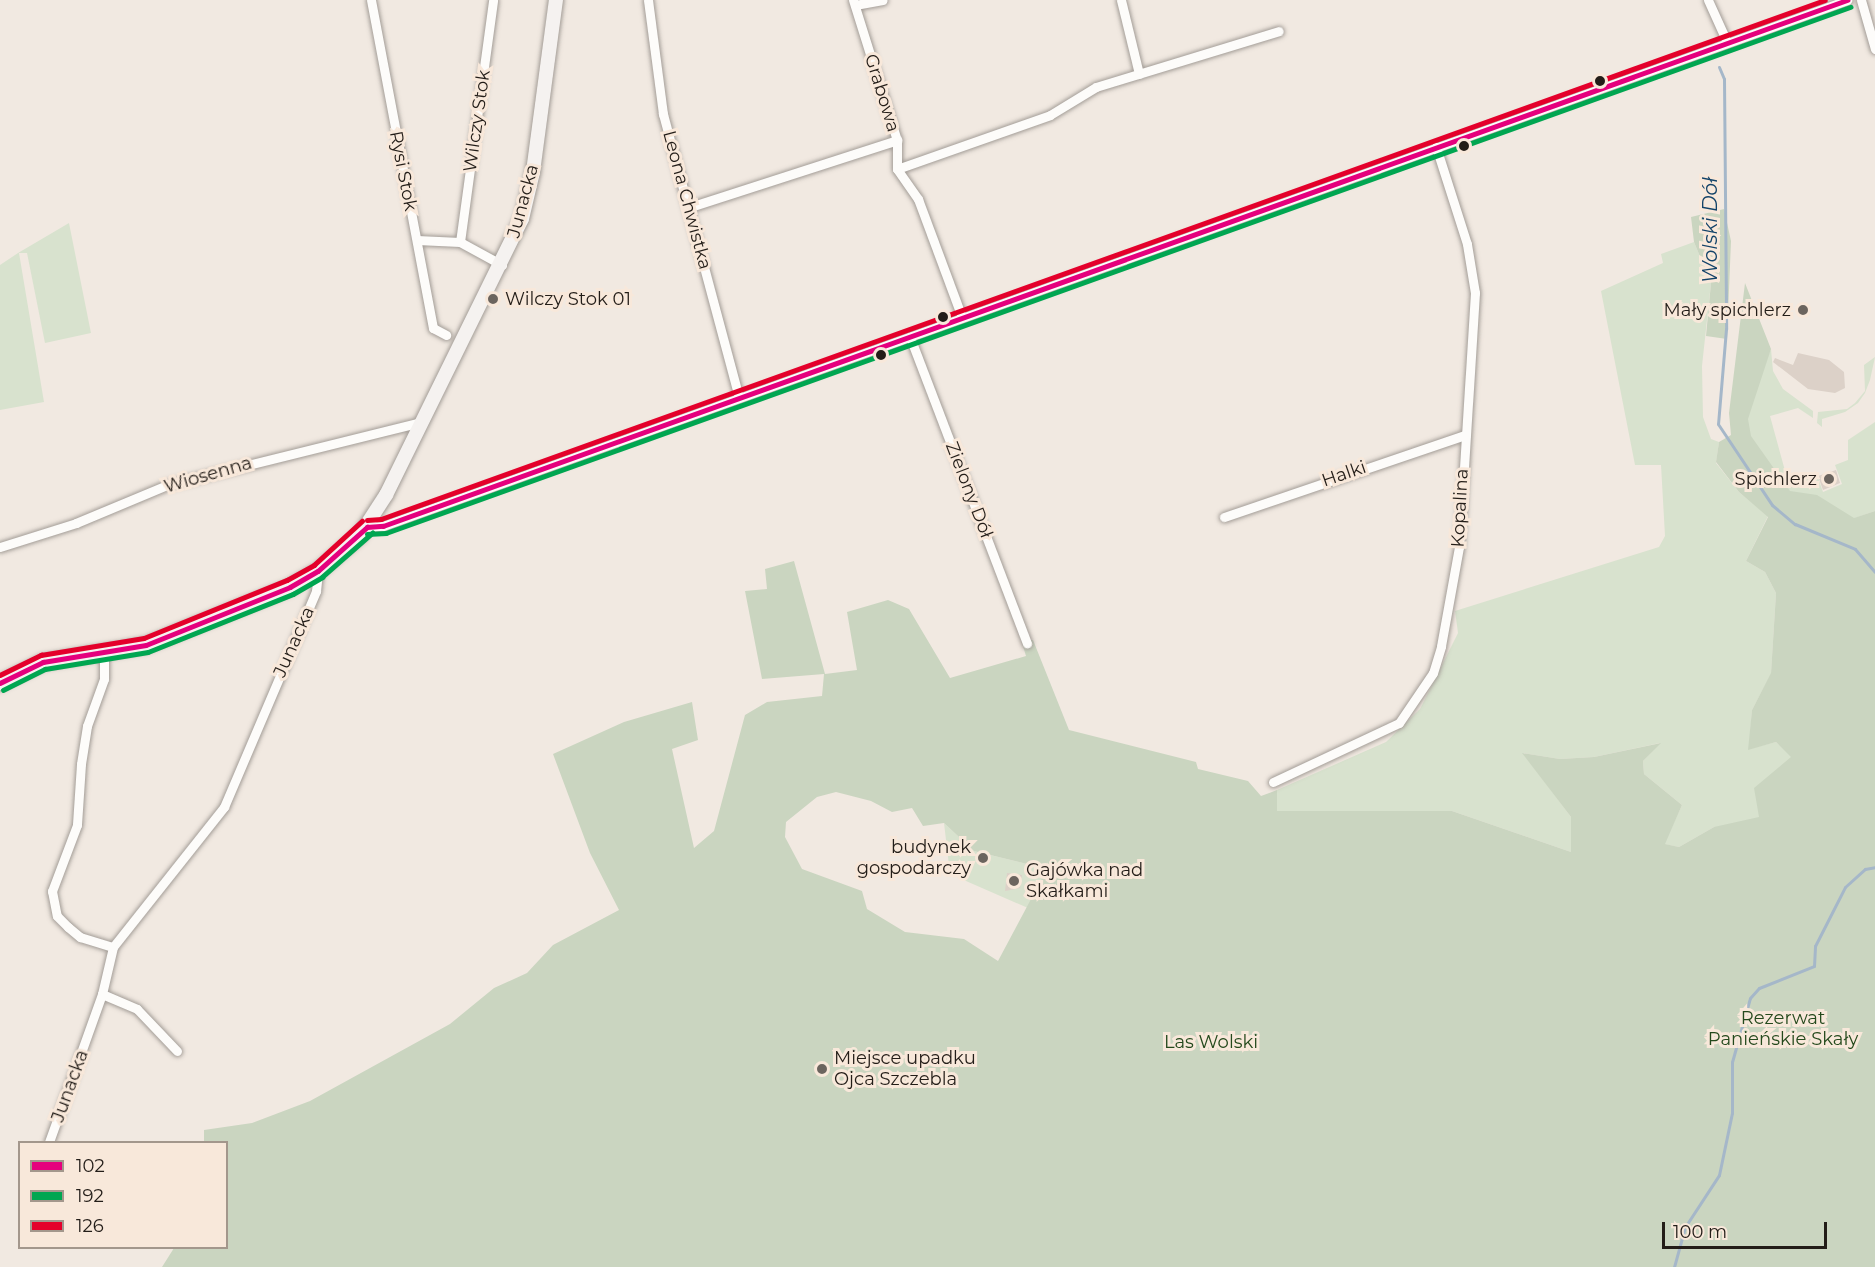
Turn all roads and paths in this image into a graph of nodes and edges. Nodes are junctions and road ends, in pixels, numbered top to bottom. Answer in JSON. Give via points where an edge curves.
{"nodes":[{"id":1,"x":371,"y":0,"type":"edge"},
{"id":2,"x":493,"y":0,"type":"edge"},
{"id":3,"x":556,"y":0,"type":"edge"},
{"id":4,"x":648,"y":0,"type":"edge"},
{"id":5,"x":883,"y":0,"type":"edge"},
{"id":6,"x":1121,"y":0,"type":"edge"},
{"id":7,"x":1708,"y":0,"type":"edge"},
{"id":8,"x":1847,"y":0,"type":"edge"},
{"id":9,"x":1861,"y":0,"type":"edge"},
{"id":10,"x":854,"y":3,"type":"edge"},
{"id":11,"x":1279,"y":31,"type":"dead end"},
{"id":12,"x":1727,"y":42,"type":"junction"},
{"id":13,"x":1875,"y":49,"type":"edge"},
{"id":14,"x":1139,"y":74,"type":"junction"},
{"id":15,"x":897,"y":140,"type":"junction"},
{"id":16,"x":1436,"y":147,"type":"junction"},
{"id":17,"x":897,"y":169,"type":"junction"},
{"id":18,"x":690,"y":207,"type":"junction"},
{"id":19,"x":417,"y":240,"type":"junction"},
{"id":20,"x":460,"y":242,"type":"junction"},
{"id":21,"x":502,"y":265,"type":"junction"},
{"id":22,"x":962,"y":318,"type":"junction"},
{"id":23,"x":446,"y":335,"type":"dead end"},
{"id":24,"x":910,"y":338,"type":"junction"},
{"id":25,"x":739,"y":397,"type":"junction"},
{"id":26,"x":421,"y":422,"type":"junction"},
{"id":27,"x":1465,"y":435,"type":"junction"},
{"id":28,"x":1224,"y":517,"type":"dead end"},
{"id":29,"x":367,"y":527,"type":"junction"},
{"id":30,"x":0,"y":547,"type":"edge"},
{"id":31,"x":318,"y":571,"type":"junction"},
{"id":32,"x":1027,"y":643,"type":"dead end"},
{"id":33,"x":104,"y":655,"type":"junction"},
{"id":34,"x":0,"y":683,"type":"edge"},
{"id":35,"x":1274,"y":782,"type":"dead end"},
{"id":36,"x":113,"y":947,"type":"junction"},
{"id":37,"x":102,"y":994,"type":"junction"},
{"id":38,"x":177,"y":1051,"type":"dead end"},
{"id":39,"x":50,"y":1141,"type":"edge"}],
"edges":[{"from":1,"to":19,"type":"street","name":"Rysi Stok"},
{"from":2,"to":20,"type":"street","name":"Wilczy Stok"},
{"from":3,"to":21,"type":"street","name":"Junacka","via":[[534,171],[522,219]]},
{"from":4,"to":18,"type":"street","name":"Leona Chwistka","via":[[663,114]]},
{"from":5,"to":10,"type":"street"},
{"from":6,"to":14,"type":"street"},
{"from":7,"to":12,"type":"street"},
{"from":8,"to":12,"type":"street"},
{"from":9,"to":13,"type":"street"},
{"from":10,"to":15,"type":"street","name":"Grabowa"},
{"from":11,"to":14,"type":"street"},
{"from":12,"to":16,"type":"street"},
{"from":14,"to":17,"type":"street","via":[[1096,87],[1050,115]]},
{"from":15,"to":17,"type":"street","name":"Grabowa"},
{"from":15,"to":18,"type":"street"},
{"from":16,"to":22,"type":"street"},
{"from":16,"to":27,"type":"street","name":"Kopalina","via":[[1474,280]]},
{"from":17,"to":22,"type":"street","via":[[918,199]]},
{"from":18,"to":25,"type":"street","name":"Leona Chwistka"},
{"from":19,"to":20,"type":"street"},
{"from":19,"to":23,"type":"street","name":"Rysi Stok","via":[[433,327]]},
{"from":20,"to":21,"type":"street"},
{"from":21,"to":26,"type":"street","name":"Junacka"},
{"from":22,"to":24,"type":"street"},
{"from":24,"to":25,"type":"street"},
{"from":24,"to":32,"type":"street","name":"Zielony Dół"},
{"from":25,"to":29,"type":"street","via":[[383,526]]},
{"from":26,"to":29,"type":"street","name":"Junacka"},
{"from":26,"to":30,"type":"street","name":"Wiosenna","via":[[167,485],[76,523]]},
{"from":27,"to":28,"type":"street","name":"Halki"},
{"from":27,"to":35,"type":"street","name":"Kopalina","via":[[1459,547],[1450,609],[1433,673],[1399,723]]},
{"from":29,"to":31,"type":"street","name":"Junacka"},
{"from":31,"to":33,"type":"street","via":[[290,587],[146,645]]},
{"from":31,"to":36,"type":"street","name":"Junacka","via":[[316,591],[224,807]]},
{"from":33,"to":34,"type":"street","via":[[43,662]]},
{"from":33,"to":36,"type":"street","via":[[104,679],[82,754],[77,825],[52,891],[57,916],[68,927],[80,937]]},
{"from":36,"to":37,"type":"street","name":"Junacka"},
{"from":37,"to":38,"type":"street","via":[[137,1009]]},
{"from":37,"to":39,"type":"street","name":"Junacka"}]}
